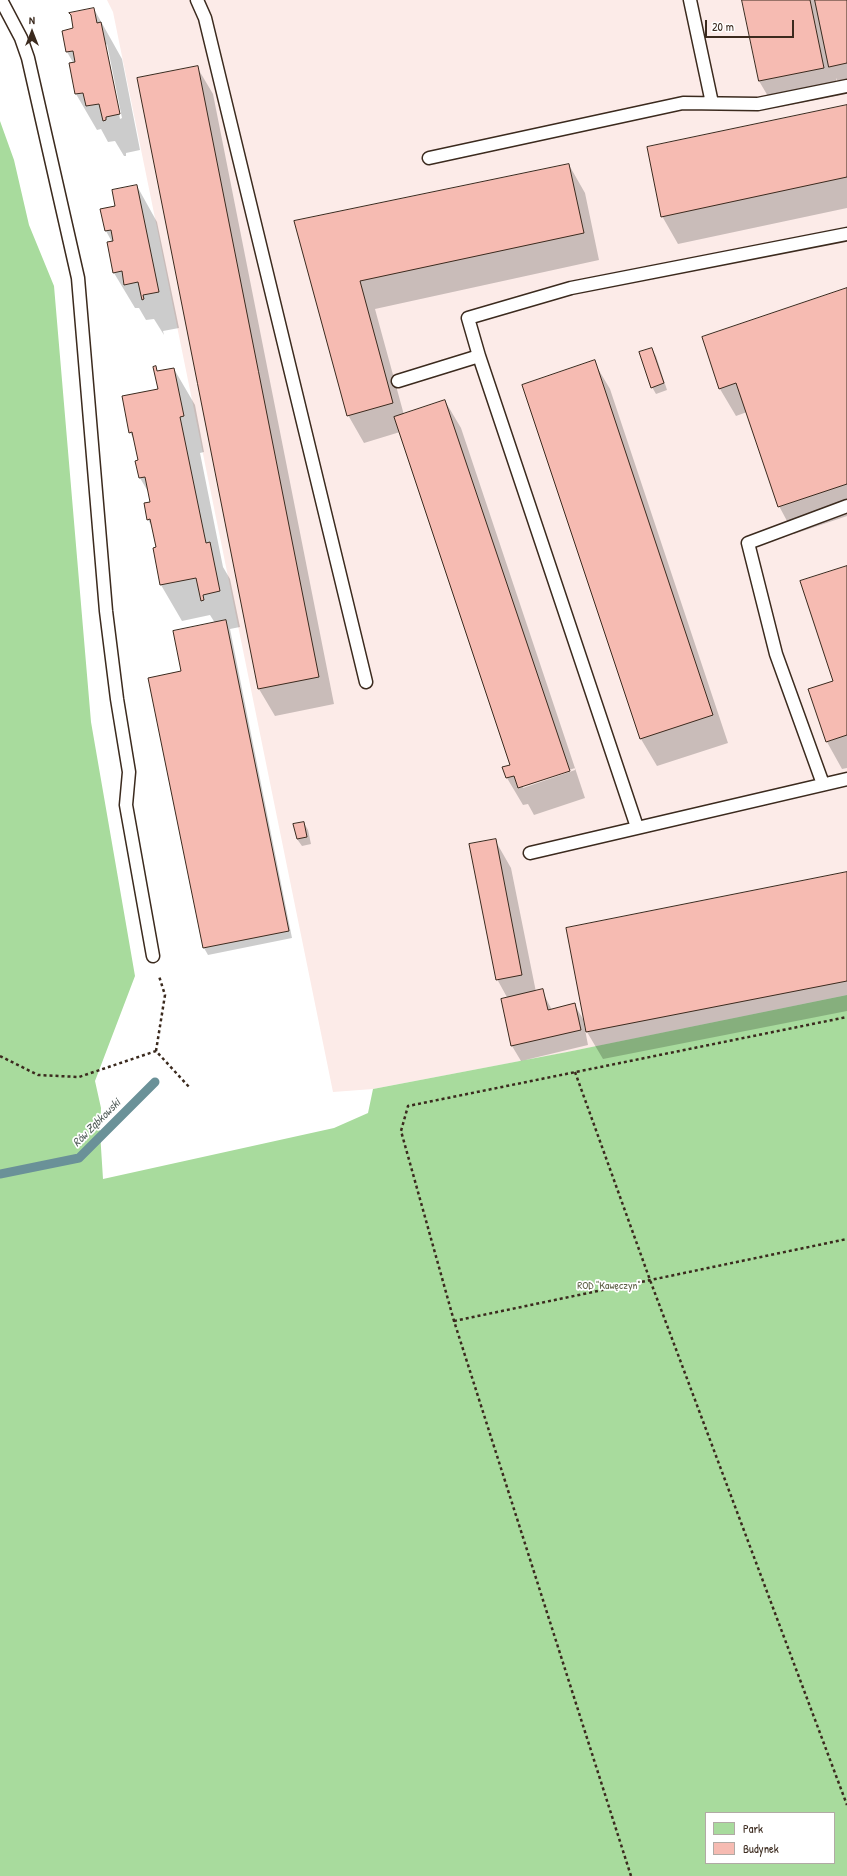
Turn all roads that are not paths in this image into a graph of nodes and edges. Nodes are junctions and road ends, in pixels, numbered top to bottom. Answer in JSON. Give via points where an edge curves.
{"nodes":[{"id":1,"x":1,"y":0,"type":"edge"},
{"id":2,"x":197,"y":0,"type":"edge"},
{"id":3,"x":690,"y":0,"type":"edge"},
{"id":4,"x":847,"y":86,"type":"edge"},
{"id":5,"x":712,"y":103,"type":"junction"},
{"id":6,"x":429,"y":158,"type":"dead end"},
{"id":7,"x":847,"y":234,"type":"edge"},
{"id":8,"x":479,"y":356,"type":"junction"},
{"id":9,"x":398,"y":381,"type":"dead end"},
{"id":10,"x":847,"y":506,"type":"edge"},
{"id":11,"x":366,"y":682,"type":"dead end"},
{"id":12,"x":847,"y":779,"type":"edge"},
{"id":13,"x":823,"y":784,"type":"junction"},
{"id":14,"x":637,"y":827,"type":"junction"},
{"id":15,"x":530,"y":853,"type":"dead end"},
{"id":16,"x":153,"y":956,"type":"road end"}],
"edges":[{"from":1,"to":16,"type":"lane","via":[[21,38],[28,58],[78,278],[106,611],[129,772],[126,805]]},
{"from":2,"to":11,"type":"lane","via":[[205,18]]},
{"from":3,"to":5,"type":"lane"},
{"from":4,"to":5,"type":"lane","via":[[758,104]]},
{"from":5,"to":6,"type":"lane","via":[[683,103]]},
{"from":7,"to":8,"type":"lane","via":[[571,288],[468,318]]},
{"from":8,"to":9,"type":"lane"},
{"from":8,"to":14,"type":"lane"},
{"from":10,"to":13,"type":"lane","via":[[748,543],[776,654]]},
{"from":12,"to":13,"type":"lane"},
{"from":13,"to":14,"type":"lane"},
{"from":14,"to":15,"type":"lane"}]}
